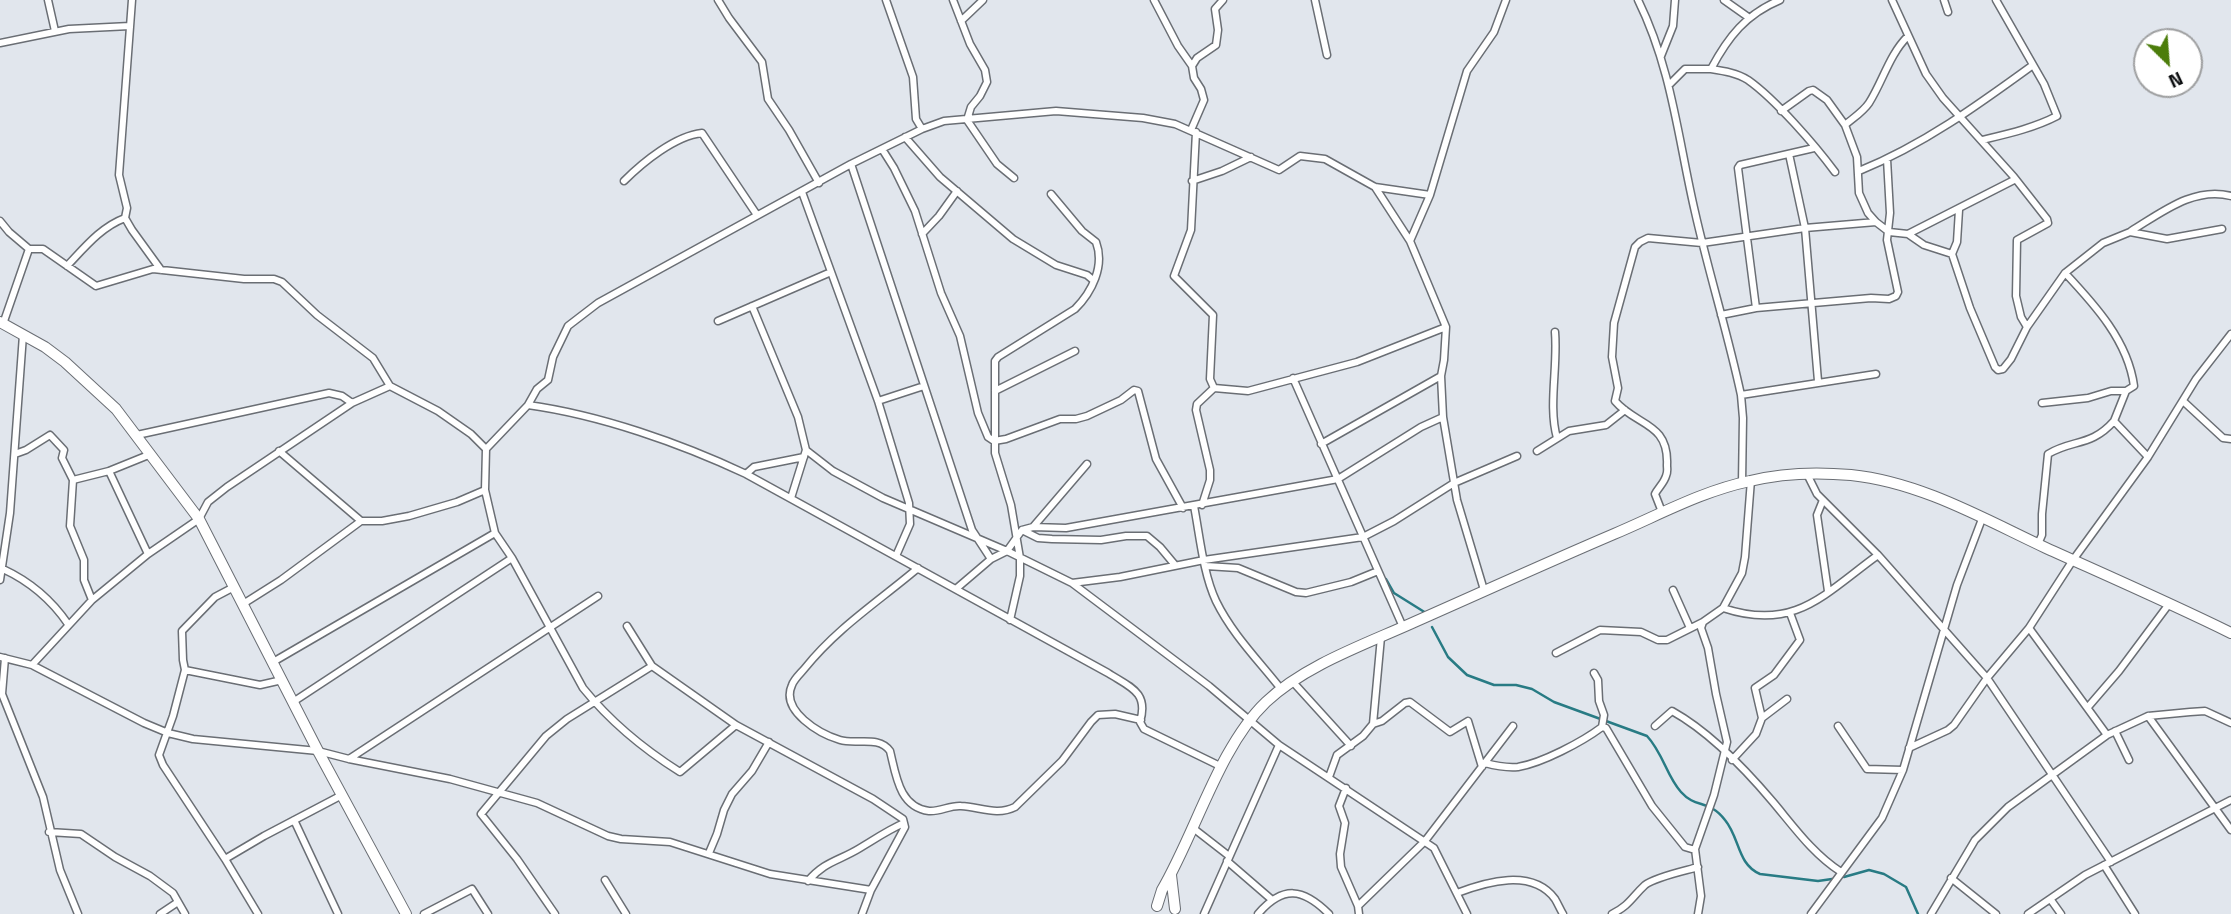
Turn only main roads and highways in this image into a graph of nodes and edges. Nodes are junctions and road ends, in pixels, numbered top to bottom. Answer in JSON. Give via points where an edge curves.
{"nodes":[{"id":1,"x":2,"y":323,"type":"edge"},
{"id":2,"x":2231,"y":633,"type":"edge"},
{"id":3,"x":1171,"y":875,"type":"junction"},
{"id":4,"x":1155,"y":910,"type":"edge"},
{"id":5,"x":1176,"y":912,"type":"edge"},
{"id":6,"x":406,"y":914,"type":"edge"}],
"edges":[{"from":1,"to":6,"type":"main road","via":[[65,362],[116,409],[199,519]]},
{"from":2,"to":3,"type":"main road","via":[[1900,484],[1852,475],[1807,474],[1747,481],[1662,512],[1484,590],[1292,681],[1250,720],[1234,742]]},
{"from":3,"to":4,"type":"main road"},
{"from":3,"to":5,"type":"main road"},
{"from":4,"to":5,"type":"main road","via":[[1163,903]]}]}
